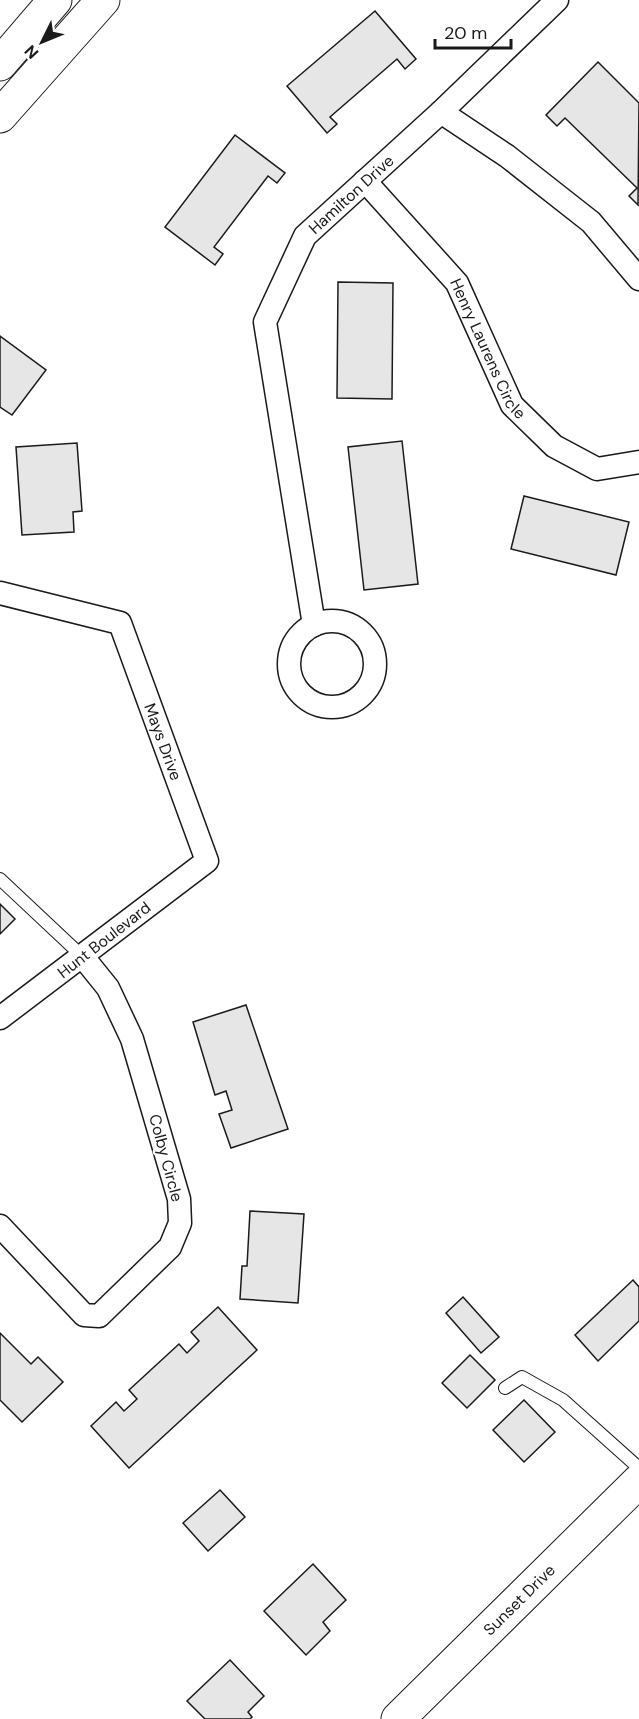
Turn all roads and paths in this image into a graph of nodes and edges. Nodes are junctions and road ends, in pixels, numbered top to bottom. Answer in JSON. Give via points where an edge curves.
{"nodes":[{"id":1,"x":31,"y":0,"type":"edge"},
{"id":2,"x":55,"y":0,"type":"edge"},
{"id":3,"x":103,"y":0,"type":"edge"},
{"id":4,"x":557,"y":0,"type":"edge"},
{"id":5,"x":0,"y":36,"type":"edge"},
{"id":6,"x":0,"y":64,"type":"edge"},
{"id":7,"x":441,"y":112,"type":"junction"},
{"id":8,"x":0,"y":116,"type":"edge"},
{"id":9,"x":365,"y":181,"type":"junction"},
{"id":10,"x":639,"y":279,"type":"edge"},
{"id":11,"x":639,"y":462,"type":"edge"},
{"id":12,"x":0,"y":593,"type":"edge"},
{"id":13,"x":314,"y":625,"type":"dead end"},
{"id":14,"x":207,"y":861,"type":"joint"},
{"id":15,"x":0,"y":879,"type":"edge"},
{"id":16,"x":83,"y":957,"type":"junction"},
{"id":17,"x":0,"y":1018,"type":"edge"},
{"id":18,"x":0,"y":1226,"type":"edge"},
{"id":19,"x":505,"y":1388,"type":"dead end"},
{"id":20,"x":639,"y":1468,"type":"edge"},
{"id":21,"x":639,"y":1481,"type":"edge"},
{"id":22,"x":398,"y":1719,"type":"edge"}],
"edges":[{"from":1,"to":5,"type":"main road"},
{"from":2,"to":6,"type":"main road"},
{"from":3,"to":8,"type":"main road"},
{"from":4,"to":7,"type":"street","name":"Hamilton Drive"},
{"from":7,"to":9,"type":"street","name":"Hamilton Drive"},
{"from":7,"to":10,"type":"street","via":[[507,156],[591,222]]},
{"from":9,"to":11,"type":"street","name":"Henry Laurens Circle","via":[[457,283],[512,405],[554,446],[597,469]]},
{"from":9,"to":13,"type":"street","name":"Hamilton Drive","via":[[305,236],[266,322]]},
{"from":12,"to":14,"type":"street","name":"Mays Drive","via":[[120,623]]},
{"from":14,"to":16,"type":"street","name":"Hunt Boulevard"},
{"from":15,"to":16,"type":"lane"},
{"from":16,"to":17,"type":"street","name":"Hunt Boulevard"},
{"from":16,"to":18,"type":"street","name":"Colby Circle","via":[[108,988],[132,1039],[179,1199],[180,1223],[170,1247],[99,1316],[84,1315]]},
{"from":19,"to":20,"type":"lane","via":[[522,1377],[564,1400]]},
{"from":21,"to":22,"type":"main road","name":"Sunset Drive"}]}
